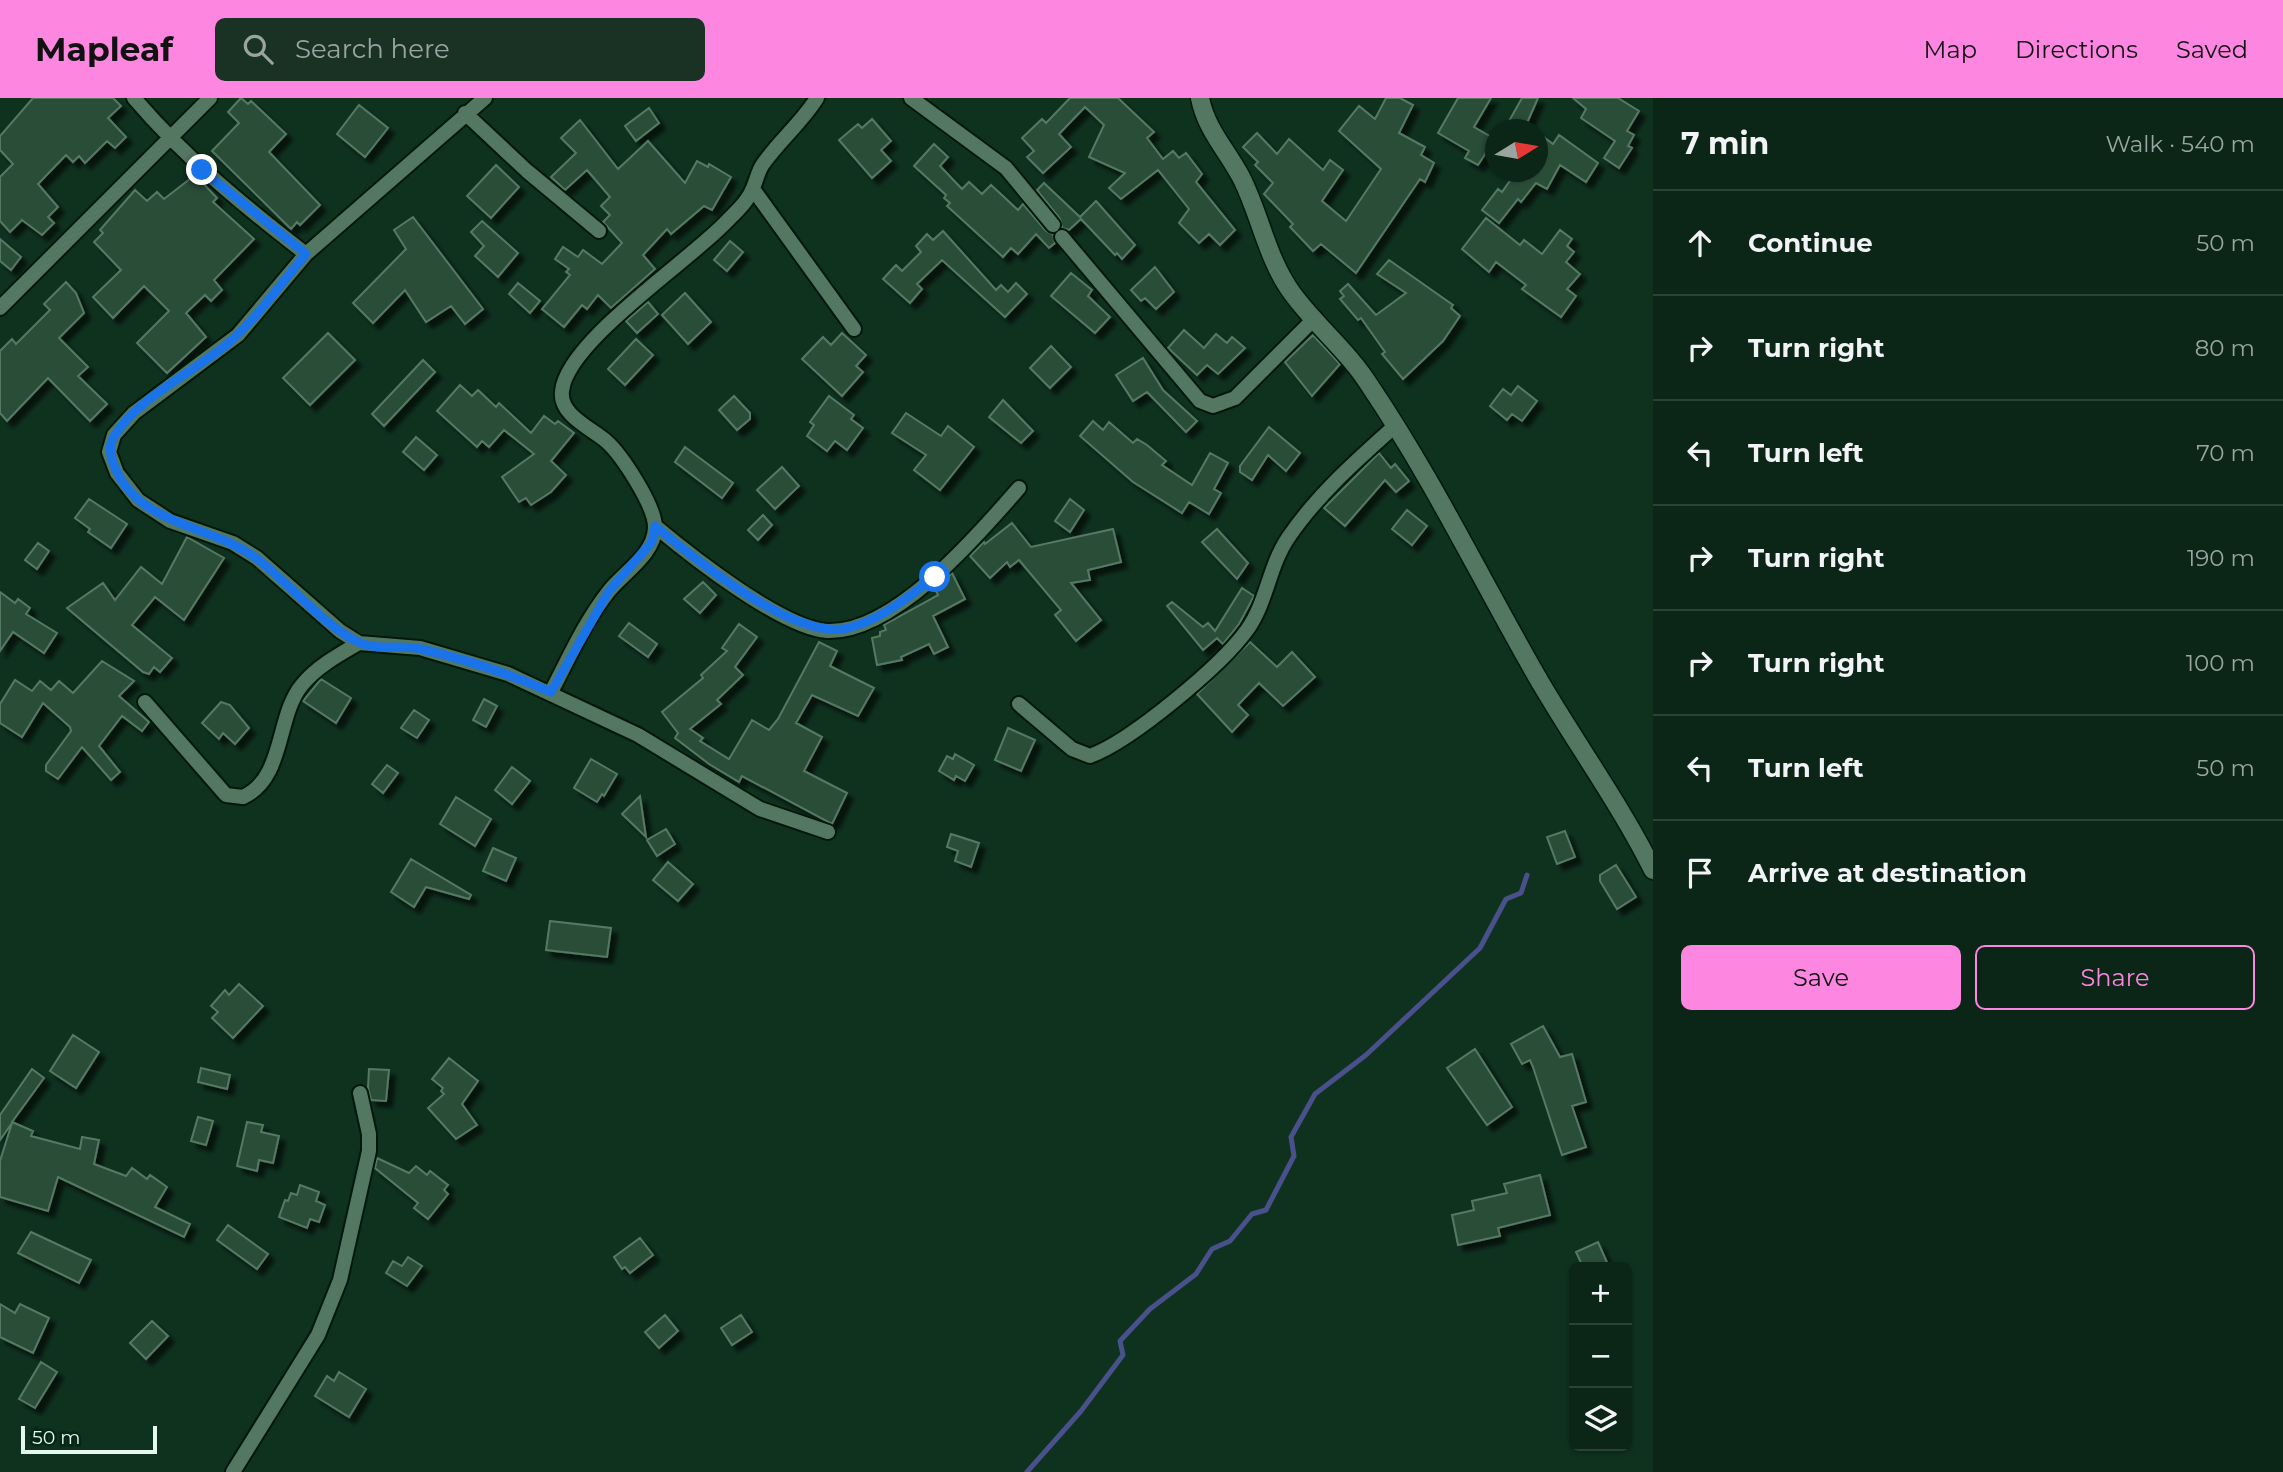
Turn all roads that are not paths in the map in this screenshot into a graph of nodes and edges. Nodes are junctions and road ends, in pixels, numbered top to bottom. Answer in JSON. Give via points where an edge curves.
{"nodes":[{"id":1,"x":134,"y":98,"type":"edge"},
{"id":2,"x":209,"y":98,"type":"edge"},
{"id":3,"x":485,"y":98,"type":"edge"},
{"id":4,"x":817,"y":98,"type":"edge"},
{"id":5,"x":911,"y":98,"type":"edge"},
{"id":6,"x":1200,"y":98,"type":"edge"},
{"id":7,"x":465,"y":113,"type":"junction"},
{"id":8,"x":170,"y":140,"type":"junction"},
{"id":9,"x":753,"y":189,"type":"junction"},
{"id":10,"x":599,"y":231,"type":"dead end"},
{"id":11,"x":306,"y":254,"type":"junction"},
{"id":12,"x":0,"y":308,"type":"edge"},
{"id":13,"x":1315,"y":318,"type":"junction"},
{"id":14,"x":855,"y":329,"type":"dead end"},
{"id":15,"x":1395,"y":426,"type":"junction"},
{"id":16,"x":1019,"y":488,"type":"dead end"},
{"id":17,"x":655,"y":526,"type":"junction"},
{"id":18,"x":359,"y":643,"type":"junction"},
{"id":19,"x":551,"y":692,"type":"junction"},
{"id":20,"x":145,"y":702,"type":"dead end"},
{"id":21,"x":1019,"y":705,"type":"dead end"},
{"id":22,"x":828,"y":832,"type":"dead end"},
{"id":23,"x":1653,"y":870,"type":"edge"},
{"id":24,"x":360,"y":1093,"type":"dead end"},
{"id":25,"x":233,"y":1472,"type":"edge"}],
"edges":[{"from":1,"to":8,"type":"street"},
{"from":2,"to":8,"type":"street"},
{"from":3,"to":7,"type":"street"},
{"from":4,"to":9,"type":"street","via":[[761,166]]},
{"from":5,"to":13,"type":"street","via":[[1006,168],[1199,401],[1213,406],[1235,398]]},
{"from":6,"to":13,"type":"street","via":[[1209,129],[1226,151],[1255,208],[1279,273]]},
{"from":7,"to":10,"type":"street"},
{"from":7,"to":11,"type":"street"},
{"from":8,"to":11,"type":"street"},
{"from":8,"to":12,"type":"street"},
{"from":9,"to":14,"type":"street"},
{"from":9,"to":17,"type":"street","via":[[724,225],[596,336],[570,371],[562,392],[574,418],[607,442],[623,461]]},
{"from":11,"to":18,"type":"street","via":[[238,335],[134,413],[114,435],[109,452],[117,473],[138,500],[170,521],[233,543],[257,558]]},
{"from":13,"to":15,"type":"street","via":[[1370,385]]},
{"from":15,"to":21,"type":"street","via":[[1308,510],[1286,540],[1247,630],[1183,693],[1141,726],[1090,756],[1072,749]]},
{"from":15,"to":23,"type":"street"},
{"from":16,"to":17,"type":"street","via":[[967,547],[905,599],[866,623],[828,631],[792,620],[687,553]]},
{"from":17,"to":19,"type":"street","via":[[652,542],[609,591]]},
{"from":18,"to":19,"type":"street","via":[[420,649],[508,674]]},
{"from":18,"to":20,"type":"street","via":[[302,685],[273,760],[257,787],[243,797],[226,795]]},
{"from":19,"to":22,"type":"street","via":[[670,753],[760,809]]},
{"from":24,"to":25,"type":"street","via":[[369,1151],[340,1280],[318,1335]]}]}
